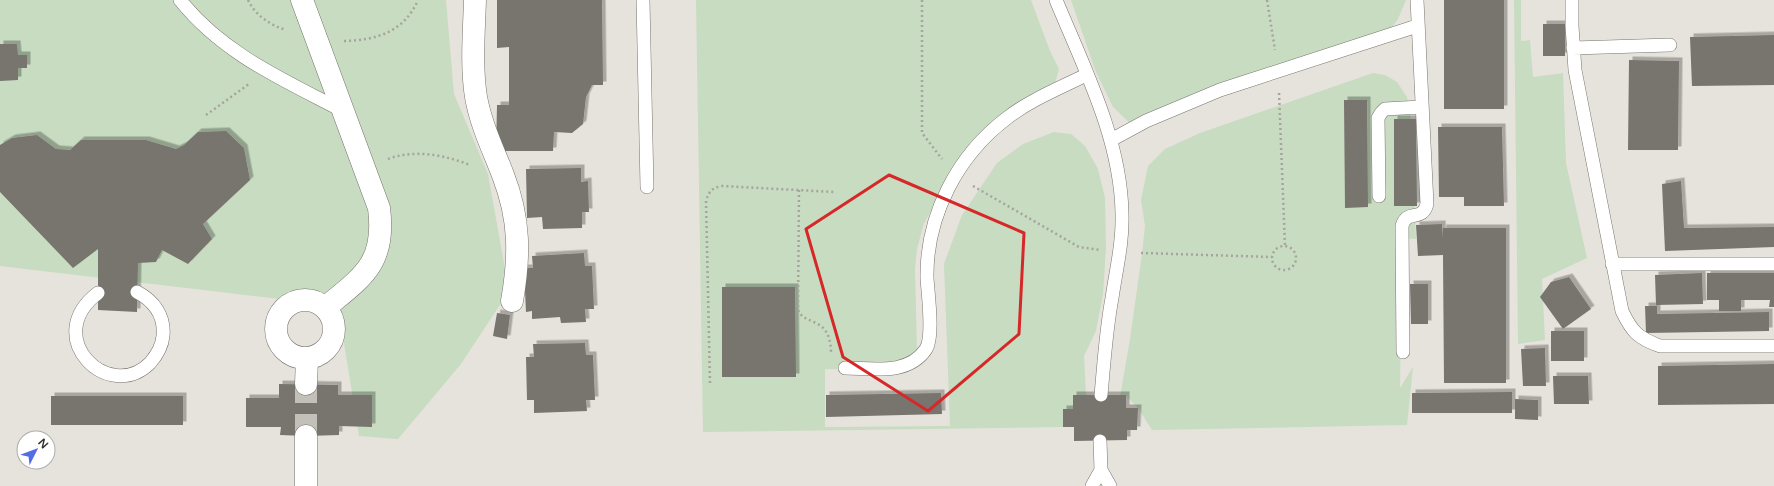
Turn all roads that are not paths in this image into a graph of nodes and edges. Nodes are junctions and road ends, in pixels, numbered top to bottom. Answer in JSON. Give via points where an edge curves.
{"nodes":[{"id":1,"x":180,"y":0,"type":"edge"},
{"id":2,"x":302,"y":0,"type":"edge"},
{"id":3,"x":475,"y":0,"type":"edge"},
{"id":4,"x":643,"y":0,"type":"edge"},
{"id":5,"x":1056,"y":0,"type":"edge"},
{"id":6,"x":1417,"y":0,"type":"edge"},
{"id":7,"x":1572,"y":0,"type":"edge"},
{"id":8,"x":1417,"y":26,"type":"junction"},
{"id":9,"x":1670,"y":45,"type":"dead end"},
{"id":10,"x":1573,"y":48,"type":"junction"},
{"id":11,"x":1086,"y":75,"type":"junction"},
{"id":12,"x":1421,"y":106,"type":"junction"},
{"id":13,"x":344,"y":111,"type":"junction"},
{"id":14,"x":1111,"y":140,"type":"junction"},
{"id":15,"x":647,"y":187,"type":"dead end"},
{"id":16,"x":1379,"y":196,"type":"dead end"},
{"id":17,"x":1612,"y":264,"type":"junction"},
{"id":18,"x":1774,"y":264,"type":"edge"},
{"id":19,"x":137,"y":292,"type":"dead end"},
{"id":20,"x":98,"y":293,"type":"dead end"},
{"id":21,"x":512,"y":301,"type":"dead end"},
{"id":22,"x":326,"y":308,"type":"junction"},
{"id":23,"x":1774,"y":346,"type":"edge"},
{"id":24,"x":1403,"y":352,"type":"dead end"},
{"id":25,"x":307,"y":359,"type":"junction"},
{"id":26,"x":845,"y":368,"type":"road end"},
{"id":27,"x":306,"y":384,"type":"tunnel mouth"},
{"id":28,"x":1101,"y":395,"type":"dead end"},
{"id":29,"x":306,"y":436,"type":"tunnel mouth"},
{"id":30,"x":1100,"y":440,"type":"dead end"},
{"id":31,"x":1101,"y":470,"type":"junction"},
{"id":32,"x":306,"y":486,"type":"edge"},
{"id":33,"x":1092,"y":486,"type":"edge"},
{"id":34,"x":1110,"y":486,"type":"edge"}],
"edges":[{"from":1,"to":13,"type":"lane","via":[[210,32],[235,52]]},
{"from":2,"to":13,"type":"street"},
{"from":3,"to":21,"type":"street","via":[[473,71],[476,98],[482,125],[513,206],[518,238]]},
{"from":4,"to":15,"type":"lane"},
{"from":5,"to":11,"type":"lane"},
{"from":6,"to":8,"type":"lane"},
{"from":7,"to":10,"type":"lane"},
{"from":8,"to":12,"type":"lane"},
{"from":8,"to":14,"type":"lane","via":[[1220,90],[1183,104]]},
{"from":9,"to":10,"type":"lane"},
{"from":10,"to":17,"type":"lane"},
{"from":11,"to":14,"type":"lane"},
{"from":11,"to":26,"type":"lane","via":[[1029,103],[1007,118],[987,134],[955,176],[934,224],[927,276],[930,331],[926,348],[915,362],[899,368]]},
{"from":12,"to":16,"type":"lane","via":[[1385,109],[1378,118]]},
{"from":12,"to":24,"type":"lane","via":[[1427,204],[1425,211],[1420,215],[1408,216],[1402,226]]},
{"from":13,"to":22,"type":"street","via":[[379,208],[382,227],[379,246],[363,275]]},
{"from":14,"to":28,"type":"lane","via":[[1119,176],[1122,214],[1120,252]]},
{"from":17,"to":18,"type":"lane"},
{"from":17,"to":23,"type":"lane","via":[[1622,311],[1630,327],[1643,340],[1660,346]]},
{"from":19,"to":20,"type":"lane","via":[[148,298],[161,318],[162,344],[155,357],[145,367],[132,374],[119,376],[104,373],[92,366],[77,342],[79,314],[87,302]]},
{"from":22,"to":25,"type":"street","via":[[334,325],[332,339],[324,351]]},
{"from":22,"to":25,"type":"street","via":[[309,299],[298,300],[289,304],[277,318],[276,333],[281,346],[292,355]]},
{"from":25,"to":27,"type":"street"},
{"from":29,"to":32,"type":"street"},
{"from":30,"to":31,"type":"lane"},
{"from":31,"to":33,"type":"lane"},
{"from":31,"to":34,"type":"lane"}]}
